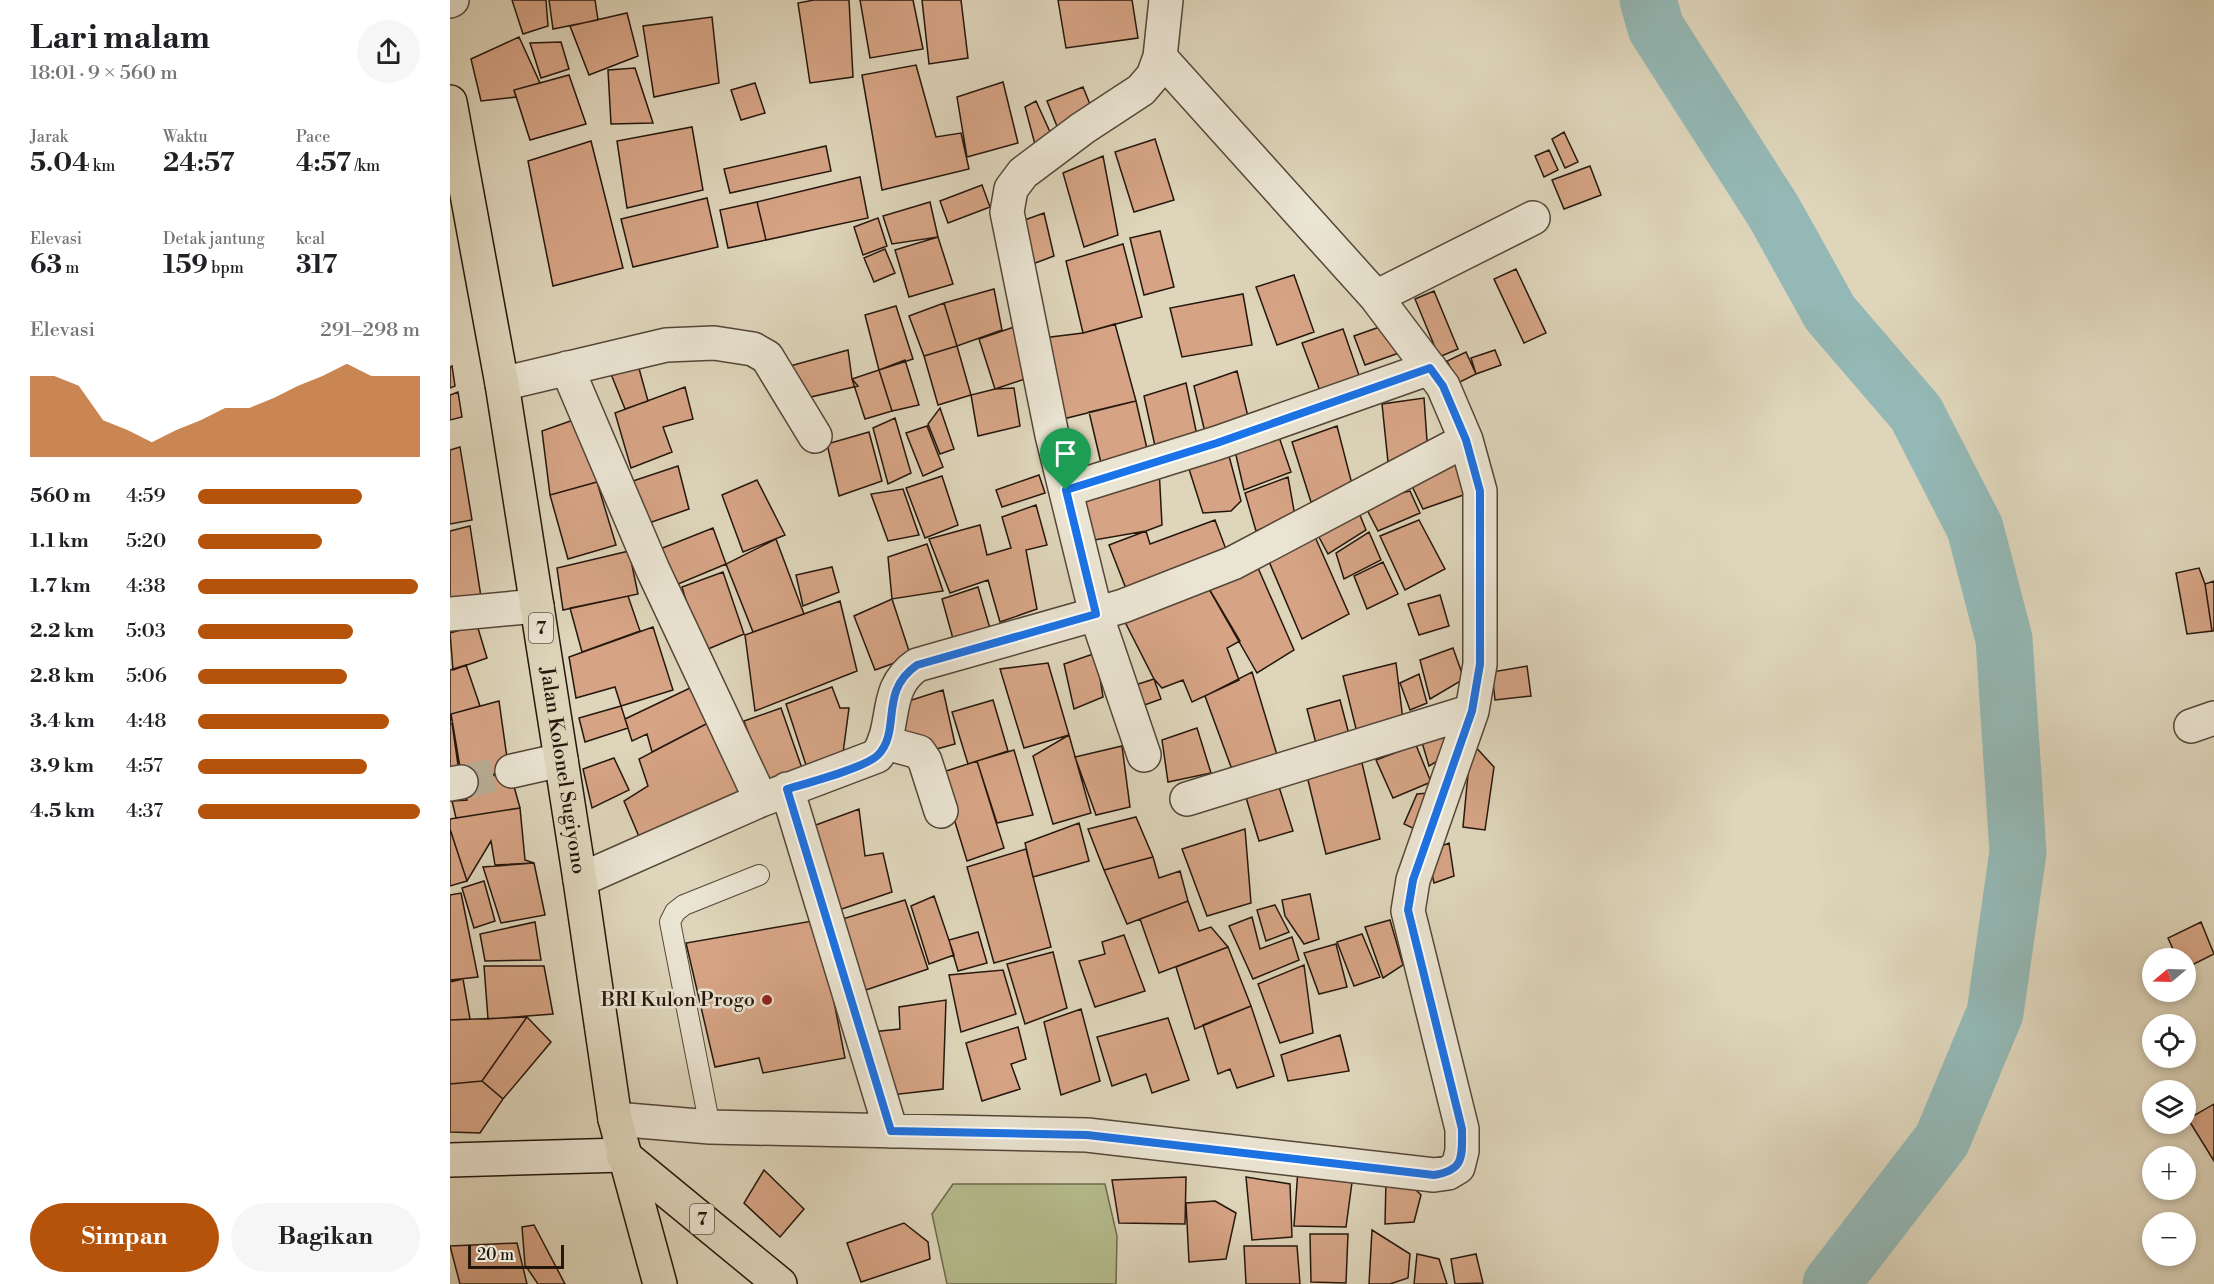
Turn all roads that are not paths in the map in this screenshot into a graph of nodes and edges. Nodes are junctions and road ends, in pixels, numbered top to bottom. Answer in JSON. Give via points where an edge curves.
{"nodes":[{"id":1,"x":1166,"y":0,"type":"edge"},
{"id":2,"x":1160,"y":57,"type":"junction"},
{"id":3,"x":450,"y":102,"type":"edge"},
{"id":4,"x":1533,"y":218,"type":"dead end"},
{"id":5,"x":1376,"y":297,"type":"junction"},
{"id":6,"x":567,"y":368,"type":"junction"},
{"id":7,"x":1430,"y":368,"type":"junction"},
{"id":8,"x":502,"y":384,"type":"junction"},
{"id":9,"x":815,"y":436,"type":"dead end"},
{"id":10,"x":1466,"y":440,"type":"junction"},
{"id":11,"x":1066,"y":490,"type":"junction"},
{"id":12,"x":537,"y":606,"type":"junction"},
{"id":13,"x":450,"y":614,"type":"edge"},
{"id":14,"x":1096,"y":614,"type":"junction"},
{"id":15,"x":1472,"y":711,"type":"junction"},
{"id":16,"x":886,"y":743,"type":"junction"},
{"id":17,"x":1144,"y":755,"type":"dead end"},
{"id":18,"x":561,"y":760,"type":"junction"},
{"id":19,"x":512,"y":771,"type":"tunnel mouth"},
{"id":20,"x":774,"y":795,"type":"junction"},
{"id":21,"x":1187,"y":799,"type":"dead end"},
{"id":22,"x":941,"y":811,"type":"dead end"},
{"id":23,"x":759,"y":875,"type":"dead end"},
{"id":24,"x":580,"y":880,"type":"junction"},
{"id":25,"x":615,"y":1119,"type":"junction"},
{"id":26,"x":710,"y":1127,"type":"junction"},
{"id":27,"x":891,"y":1131,"type":"junction"},
{"id":28,"x":623,"y":1155,"type":"junction"},
{"id":29,"x":450,"y":1160,"type":"edge"},
{"id":30,"x":660,"y":1284,"type":"edge"},
{"id":31,"x":780,"y":1284,"type":"edge"}],
"edges":[{"from":1,"to":2,"type":"street"},
{"from":2,"to":5,"type":"street"},
{"from":2,"to":11,"type":"street","via":[[1153,76],[1141,90],[1023,173],[1011,189],[1007,212]]},
{"from":3,"to":8,"type":"highway","name":"Jalan Kolonel Sugiyono","number":"7"},
{"from":4,"to":5,"type":"street"},
{"from":5,"to":7,"type":"street"},
{"from":6,"to":8,"type":"street"},
{"from":6,"to":9,"type":"street","via":[[666,345],[714,343],[753,349],[771,361]]},
{"from":6,"to":20,"type":"street","via":[[653,570]]},
{"from":7,"to":10,"type":"street","via":[[1443,386]]},
{"from":7,"to":11,"type":"street","via":[[1217,443]]},
{"from":8,"to":12,"type":"highway","name":"Jalan Kolonel Sugiyono","number":"7"},
{"from":10,"to":14,"type":"street","via":[[1233,563]]},
{"from":10,"to":15,"type":"street","via":[[1480,491],[1480,664]]},
{"from":11,"to":14,"type":"street"},
{"from":12,"to":13,"type":"street"},
{"from":12,"to":18,"type":"highway","name":"Jalan Kolonel Sugiyono","number":"7"},
{"from":14,"to":16,"type":"street","via":[[917,665],[904,674],[896,689]]},
{"from":14,"to":17,"type":"street"},
{"from":15,"to":21,"type":"street"},
{"from":15,"to":27,"type":"street","via":[[1413,880],[1408,910],[1462,1129],[1458,1167],[1434,1175],[1087,1135]]},
{"from":16,"to":20,"type":"street","via":[[877,756],[858,766]]},
{"from":16,"to":22,"type":"street","via":[[919,752]]},
{"from":18,"to":19,"type":"street"},
{"from":18,"to":24,"type":"highway","name":"Jalan Kolonel Sugiyono","number":"7"},
{"from":20,"to":24,"type":"street"},
{"from":20,"to":27,"type":"street"},
{"from":23,"to":26,"type":"lane","via":[[684,905],[670,922]]},
{"from":24,"to":25,"type":"highway","name":"Jalan Kolonel Sugiyono","number":"7"},
{"from":25,"to":26,"type":"street"},
{"from":25,"to":28,"type":"highway","name":"Jalan Kolonel Sugiyono","number":"7"},
{"from":26,"to":27,"type":"street"},
{"from":28,"to":29,"type":"street"},
{"from":28,"to":30,"type":"highway","number":"7"},
{"from":28,"to":31,"type":"highway","number":"7"}]}
